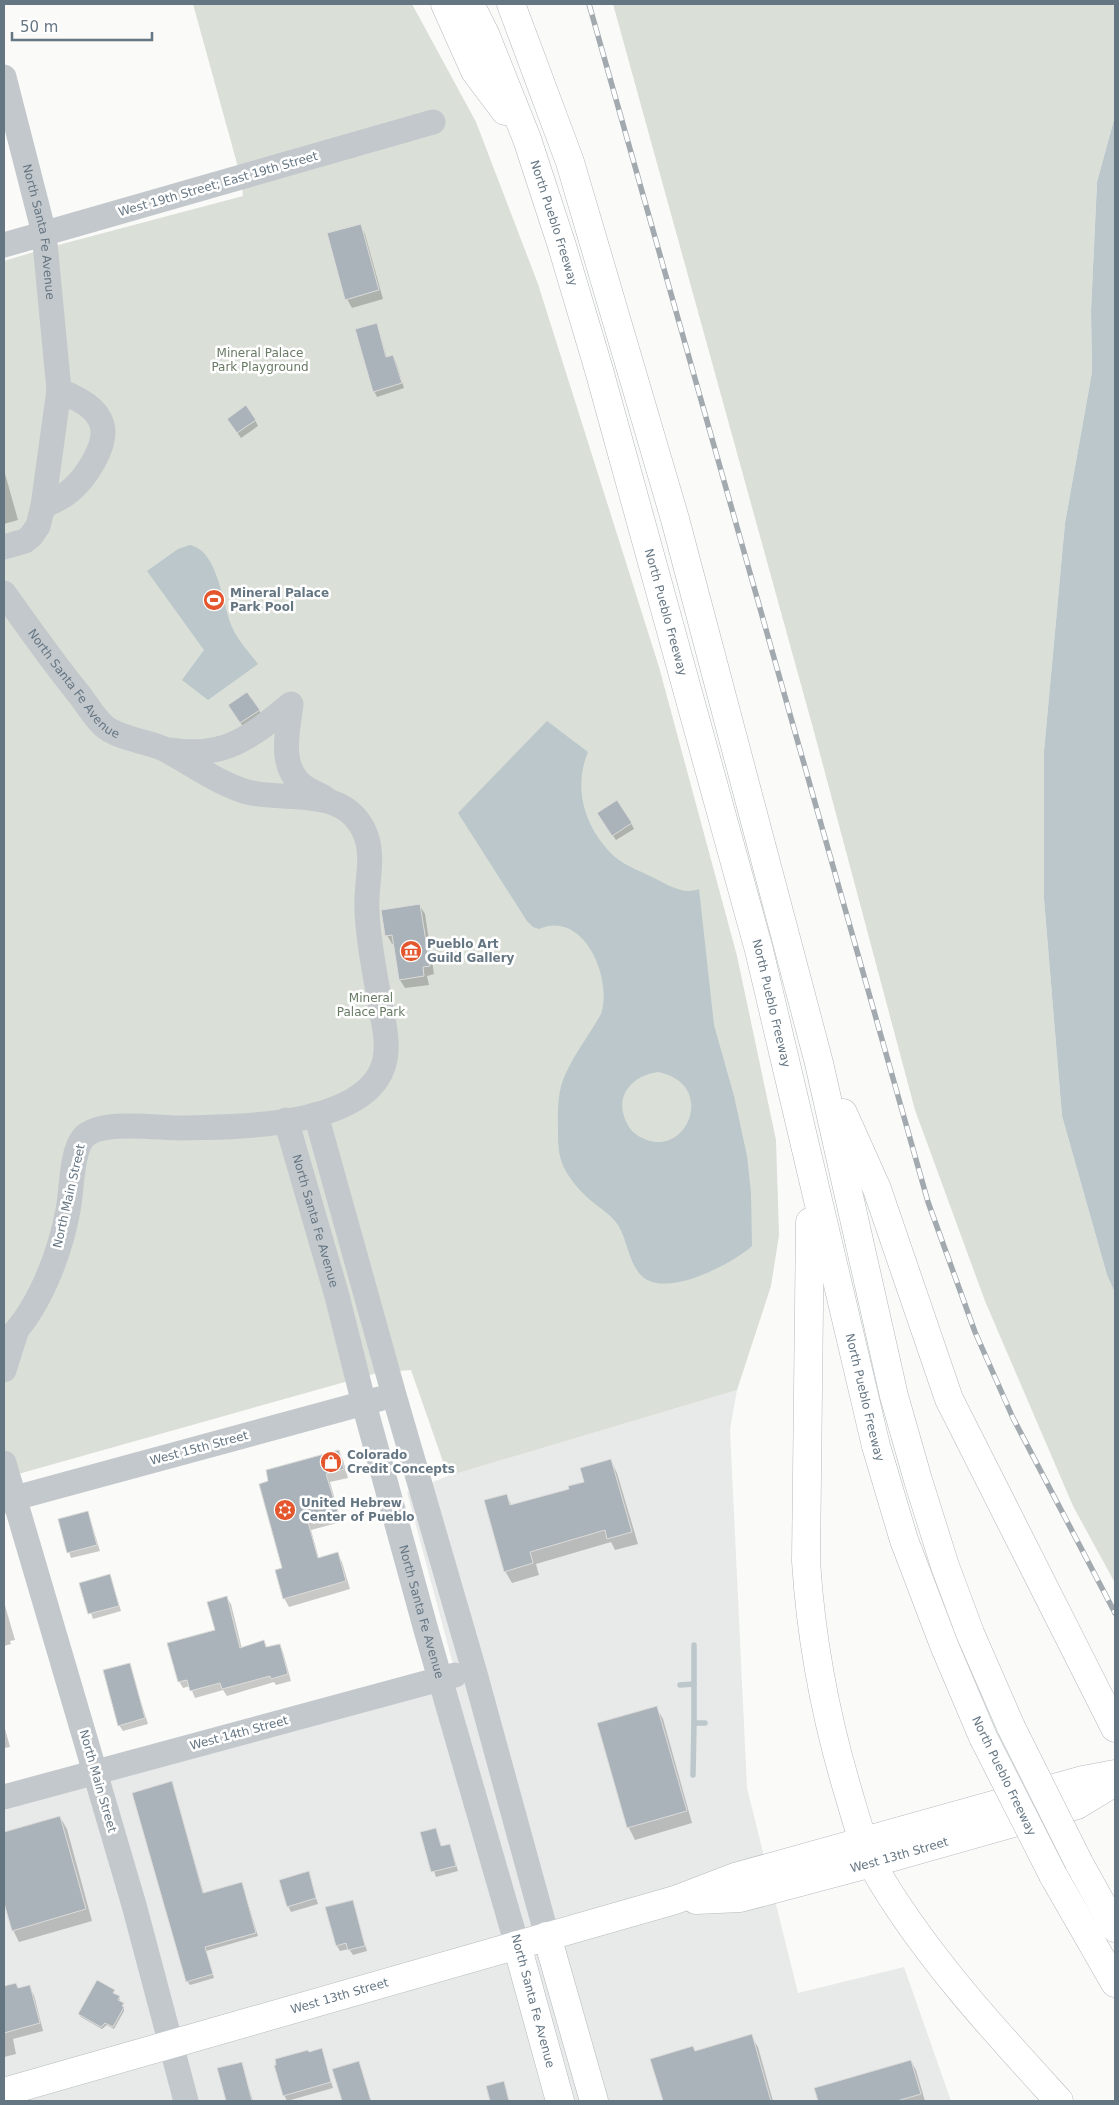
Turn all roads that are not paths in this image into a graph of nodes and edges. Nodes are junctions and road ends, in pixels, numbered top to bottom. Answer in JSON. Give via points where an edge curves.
{"nodes":[{"id":1,"x":445,"y":4,"type":"edge"},
{"id":2,"x":470,"y":4,"type":"edge"},
{"id":3,"x":511,"y":4,"type":"edge"},
{"id":4,"x":531,"y":4,"type":"edge"},
{"id":5,"x":4,"y":77,"type":"edge"},
{"id":6,"x":433,"y":122,"type":"dead end"},
{"id":7,"x":527,"y":139,"type":"junction"},
{"id":8,"x":570,"y":162,"type":"junction"},
{"id":9,"x":46,"y":240,"type":"junction"},
{"id":10,"x":4,"y":245,"type":"edge"},
{"id":11,"x":59,"y":390,"type":"junction"},
{"id":12,"x":43,"y":506,"type":"junction"},
{"id":13,"x":4,"y":547,"type":"edge"},
{"id":14,"x":4,"y":593,"type":"edge"},
{"id":15,"x":162,"y":748,"type":"junction"},
{"id":16,"x":330,"y":801,"type":"junction"},
{"id":17,"x":819,"y":1063,"type":"junction"},
{"id":18,"x":316,"y":1115,"type":"junction"},
{"id":19,"x":286,"y":1120,"type":"junction"},
{"id":20,"x":810,"y":1171,"type":"junction"},
{"id":21,"x":10,"y":1337,"type":"edge"},
{"id":22,"x":4,"y":1370,"type":"edge"},
{"id":23,"x":394,"y":1395,"type":"junction"},
{"id":24,"x":364,"y":1404,"type":"junction"},
{"id":25,"x":4,"y":1463,"type":"edge"},
{"id":26,"x":9,"y":1500,"type":"edge"},
{"id":27,"x":474,"y":1670,"type":"junction"},
{"id":28,"x":440,"y":1679,"type":"junction"},
{"id":29,"x":1115,"y":1728,"type":"edge"},
{"id":30,"x":95,"y":1771,"type":"junction"},
{"id":31,"x":1115,"y":1774,"type":"edge"},
{"id":32,"x":1115,"y":1782,"type":"edge"},
{"id":33,"x":4,"y":1797,"type":"edge"},
{"id":34,"x":867,"y":1852,"type":"junction"},
{"id":35,"x":1115,"y":1928,"type":"edge"},
{"id":36,"x":547,"y":1936,"type":"junction"},
{"id":37,"x":517,"y":1945,"type":"junction"},
{"id":38,"x":1115,"y":1983,"type":"edge"},
{"id":39,"x":170,"y":2046,"type":"junction"},
{"id":40,"x":4,"y":2092,"type":"edge"},
{"id":41,"x":186,"y":2101,"type":"edge"},
{"id":42,"x":560,"y":2101,"type":"edge"},
{"id":43,"x":594,"y":2101,"type":"edge"},
{"id":44,"x":1059,"y":2101,"type":"edge"}],
"edges":[{"from":1,"to":7,"type":"main road","via":[[475,71]]},
{"from":2,"to":7,"type":"main road","name":"North Pueblo Freeway"},
{"from":3,"to":8,"type":"main road"},
{"from":4,"to":8,"type":"main road"},
{"from":5,"to":9,"type":"street","name":"North Santa Fe Avenue"},
{"from":6,"to":9,"type":"street","name":"West 19th Street; East 19th Street"},
{"from":7,"to":20,"type":"main road","name":"North Pueblo Freeway","via":[[599,370],[736,865]]},
{"from":8,"to":17,"type":"main road","via":[[675,519]]},
{"from":9,"to":10,"type":"street","name":"West 19th Street; East 19th Street"},
{"from":9,"to":11,"type":"street","name":"North Santa Fe Avenue"},
{"from":11,"to":12,"type":"street","name":"North Santa Fe Avenue"},
{"from":11,"to":12,"type":"street","via":[[89,407],[102,425],[102,439],[99,452],[79,482],[60,499]]},
{"from":12,"to":13,"type":"street","name":"North Santa Fe Avenue","via":[[38,526],[31,536]]},
{"from":14,"to":15,"type":"street","name":"North Santa Fe Avenue","via":[[106,728]]},
{"from":15,"to":16,"type":"street","name":"North Santa Fe Avenue","via":[[243,791]]},
{"from":15,"to":16,"type":"street","name":"North Santa Fe Avenue","via":[[190,753],[231,746],[246,739],[291,704],[287,745],[289,766],[301,784]]},
{"from":16,"to":18,"type":"street","name":"North Santa Fe Avenue","via":[[356,818],[368,840],[368,931],[386,1056],[373,1085],[358,1098]]},
{"from":17,"to":29,"type":"main road","via":[[877,1189],[949,1398]]},
{"from":17,"to":35,"type":"main road","bridge":true,"via":[[894,1396],[945,1566],[1011,1727]]},
{"from":18,"to":19,"type":"street","name":"North Santa Fe Avenue"},
{"from":18,"to":23,"type":"street"},
{"from":19,"to":21,"type":"street","name":"North Main Street","via":[[201,1127],[99,1128],[82,1138],[60,1244],[36,1298]]},
{"from":19,"to":24,"type":"street","name":"North Santa Fe Avenue","via":[[338,1296]]},
{"from":20,"to":34,"type":"main road","via":[[811,1275],[805,1503],[808,1602],[819,1672],[842,1772]]},
{"from":20,"to":38,"type":"main road","name":"North Pueblo Freeway","bridge":true,"via":[[874,1437],[904,1540],[983,1737],[1053,1876]]},
{"from":21,"to":22,"type":"street","name":"North Main Street"},
{"from":23,"to":24,"type":"street","name":"West 15th Street"},
{"from":23,"to":27,"type":"street"},
{"from":24,"to":26,"type":"street","name":"West 15th Street"},
{"from":24,"to":28,"type":"street","name":"North Santa Fe Avenue"},
{"from":25,"to":26,"type":"street","name":"North Main Street"},
{"from":26,"to":30,"type":"street","name":"North Main Street"},
{"from":27,"to":28,"type":"street","name":"West 14th Street"},
{"from":27,"to":36,"type":"street"},
{"from":28,"to":30,"type":"street","name":"West 14th Street"},
{"from":28,"to":37,"type":"street","name":"North Santa Fe Avenue"},
{"from":30,"to":33,"type":"street","name":"West 14th Street"},
{"from":30,"to":39,"type":"street","name":"North Main Street","via":[[142,1932]]},
{"from":31,"to":34,"type":"main road","name":"West 13th Street","via":[[1083,1780]]},
{"from":32,"to":34,"type":"main road","name":"West 13th Street","via":[[1077,1805]]},
{"from":34,"to":36,"type":"main road","name":"West 13th Street","via":[[735,1877],[675,1900]]},
{"from":34,"to":44,"type":"main road","via":[[882,1883],[934,1956],[997,2034]]},
{"from":36,"to":37,"type":"main road","name":"West 13th Street"},
{"from":36,"to":43,"type":"main road"},
{"from":37,"to":39,"type":"main road","name":"West 13th Street"},
{"from":37,"to":42,"type":"main road","name":"North Santa Fe Avenue"},
{"from":39,"to":40,"type":"main road","name":"West 13th Street"},
{"from":39,"to":41,"type":"street","name":"North Main Street"}]}
